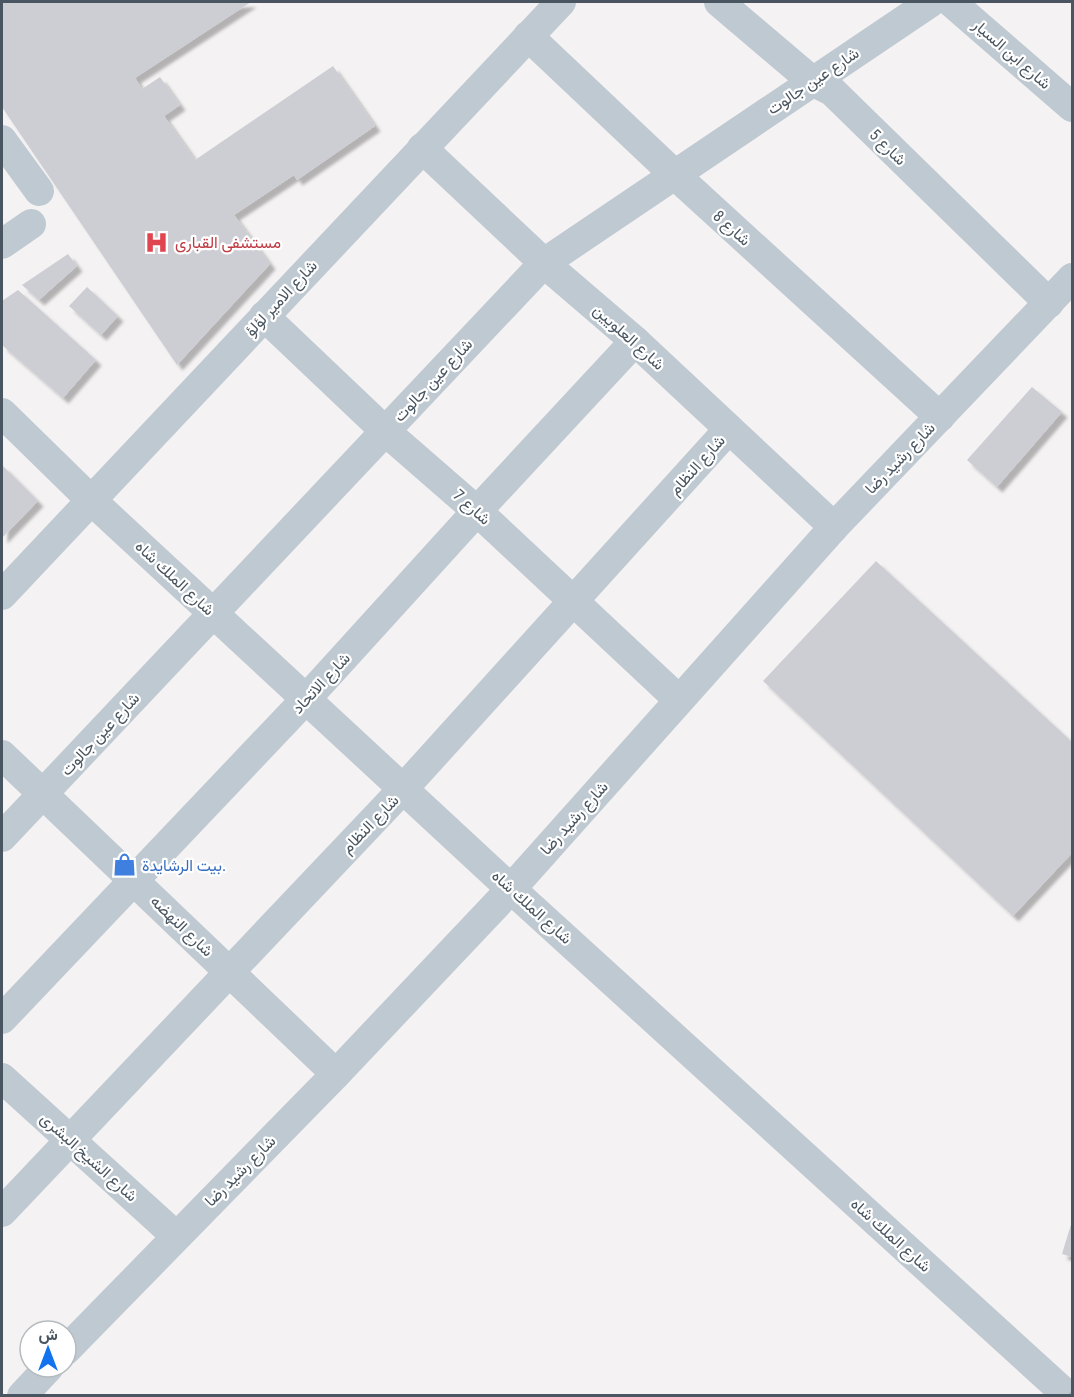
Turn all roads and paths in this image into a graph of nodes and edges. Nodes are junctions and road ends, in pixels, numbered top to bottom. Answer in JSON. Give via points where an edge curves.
{"nodes":[{"id":1,"x":561,"y":2,"type":"edge"},
{"id":2,"x":719,"y":2,"type":"edge"},
{"id":3,"x":931,"y":2,"type":"edge"},
{"id":4,"x":951,"y":2,"type":"edge"},
{"id":5,"x":528,"y":36,"type":"junction"},
{"id":6,"x":812,"y":81,"type":"junction"},
{"id":7,"x":1072,"y":107,"type":"edge"},
{"id":8,"x":2,"y":140,"type":"edge"},
{"id":9,"x":422,"y":148,"type":"junction"},
{"id":10,"x":674,"y":174,"type":"junction"},
{"id":11,"x":39,"y":191,"type":"dead end"},
{"id":12,"x":31,"y":224,"type":"dead end"},
{"id":13,"x":2,"y":244,"type":"edge"},
{"id":14,"x":544,"y":263,"type":"junction"},
{"id":15,"x":1072,"y":278,"type":"edge"},
{"id":16,"x":1049,"y":303,"type":"junction"},
{"id":17,"x":264,"y":316,"type":"junction"},
{"id":18,"x":635,"y":341,"type":"junction"},
{"id":19,"x":2,"y":413,"type":"edge"},
{"id":20,"x":940,"y":417,"type":"junction"},
{"id":21,"x":729,"y":429,"type":"junction"},
{"id":22,"x":385,"y":431,"type":"junction"},
{"id":23,"x":91,"y":500,"type":"junction"},
{"id":24,"x":477,"y":511,"type":"junction"},
{"id":25,"x":834,"y":527,"type":"junction"},
{"id":26,"x":2,"y":595,"type":"edge"},
{"id":27,"x":573,"y":600,"type":"junction"},
{"id":28,"x":213,"y":614,"type":"junction"},
{"id":29,"x":306,"y":699,"type":"junction"},
{"id":30,"x":679,"y":700,"type":"junction"},
{"id":31,"x":2,"y":755,"type":"edge"},
{"id":32,"x":403,"y":789,"type":"junction"},
{"id":33,"x":44,"y":794,"type":"junction"},
{"id":34,"x":2,"y":837,"type":"edge"},
{"id":35,"x":134,"y":880,"type":"junction"},
{"id":36,"x":511,"y":889,"type":"junction"},
{"id":37,"x":230,"y":972,"type":"junction"},
{"id":38,"x":2,"y":1019,"type":"edge"},
{"id":39,"x":336,"y":1074,"type":"junction"},
{"id":40,"x":2,"y":1078,"type":"edge"},
{"id":41,"x":70,"y":1140,"type":"junction"},
{"id":42,"x":2,"y":1212,"type":"edge"},
{"id":43,"x":176,"y":1236,"type":"junction"},
{"id":44,"x":78,"y":1338,"type":"edge"},
{"id":45,"x":38,"y":1379,"type":"edge"},
{"id":46,"x":22,"y":1395,"type":"edge"},
{"id":47,"x":1068,"y":1395,"type":"edge"}],
"edges":[{"from":1,"to":5,"type":"street","name":"شارع الامير لؤلؤ"},
{"from":2,"to":6,"type":"street","name":"شارع 5"},
{"from":3,"to":6,"type":"street","name":"شارع عين جالوت"},
{"from":4,"to":7,"type":"street","name":"شارع ابن السيار"},
{"from":5,"to":9,"type":"street","name":"شارع الامير لؤلؤ"},
{"from":5,"to":10,"type":"street","name":"شارع 8"},
{"from":6,"to":10,"type":"street","name":"شارع عين جالوت"},
{"from":6,"to":16,"type":"street","name":"شارع 5","via":[[832,91]]},
{"from":8,"to":11,"type":"street"},
{"from":9,"to":14,"type":"street","name":"شارع العلويين"},
{"from":9,"to":17,"type":"street","name":"شارع الامير لؤلؤ"},
{"from":10,"to":14,"type":"street","name":"شارع عين جالوت"},
{"from":10,"to":20,"type":"street","name":"شارع 8"},
{"from":12,"to":13,"type":"street"},
{"from":14,"to":18,"type":"street","name":"شارع العلويين"},
{"from":14,"to":22,"type":"street","name":"شارع عين جالوت"},
{"from":15,"to":16,"type":"street","name":"شارع رشيد رضا"},
{"from":16,"to":20,"type":"street","name":"شارع رشيد رضا"},
{"from":17,"to":22,"type":"street","name":"شارع 7"},
{"from":17,"to":23,"type":"street","name":"شارع الامير لؤلؤ"},
{"from":18,"to":21,"type":"street","name":"شارع العلويين"},
{"from":18,"to":24,"type":"street","name":"شارع الاتحاد"},
{"from":19,"to":23,"type":"street","name":"شارع الملك شاه"},
{"from":20,"to":25,"type":"street","name":"شارع رشيد رضا"},
{"from":21,"to":25,"type":"street","name":"شارع العلويين"},
{"from":21,"to":27,"type":"street","name":"شارع النظام"},
{"from":22,"to":24,"type":"street","name":"شارع 7"},
{"from":22,"to":28,"type":"street","name":"شارع عين جالوت"},
{"from":23,"to":26,"type":"street","name":"شارع الامير لؤلؤ"},
{"from":23,"to":28,"type":"street","name":"شارع الملك شاه"},
{"from":24,"to":27,"type":"street","name":"شارع 7"},
{"from":24,"to":29,"type":"street","name":"شارع الاتحاد"},
{"from":25,"to":30,"type":"street","name":"شارع رشيد رضا"},
{"from":27,"to":30,"type":"street","name":"شارع 7"},
{"from":27,"to":32,"type":"street","name":"شارع النظام"},
{"from":28,"to":29,"type":"street","name":"شارع الملك شاه"},
{"from":28,"to":33,"type":"street","name":"شارع عين جالوت"},
{"from":29,"to":32,"type":"street","name":"شارع الملك شاه"},
{"from":29,"to":35,"type":"street","name":"شارع الاتحاد"},
{"from":30,"to":36,"type":"street","name":"شارع رشيد رضا"},
{"from":31,"to":33,"type":"street","name":"شارع النهضه"},
{"from":32,"to":36,"type":"street","name":"شارع الملك شاه"},
{"from":32,"to":37,"type":"street","name":"شارع النظام"},
{"from":33,"to":34,"type":"street","name":"شارع عين جالوت"},
{"from":33,"to":35,"type":"street","name":"شارع النهضه"},
{"from":35,"to":37,"type":"street","name":"شارع النهضه"},
{"from":35,"to":38,"type":"street","name":"شارع الاتحاد"},
{"from":36,"to":39,"type":"street","name":"شارع رشيد رضا"},
{"from":36,"to":47,"type":"street","name":"شارع الملك شاه"},
{"from":37,"to":39,"type":"street","name":"شارع النهضه"},
{"from":37,"to":41,"type":"street","name":"شارع النظام"},
{"from":39,"to":43,"type":"street","name":"شارع رشيد رضا"},
{"from":40,"to":41,"type":"street","name":"شارع الشيخ البشرى"},
{"from":41,"to":42,"type":"street","name":"شارع النظام"},
{"from":41,"to":43,"type":"street","name":"شارع الشيخ البشرى"},
{"from":43,"to":44,"type":"street","name":"شارع رشيد رضا"},
{"from":45,"to":46,"type":"street"}]}
